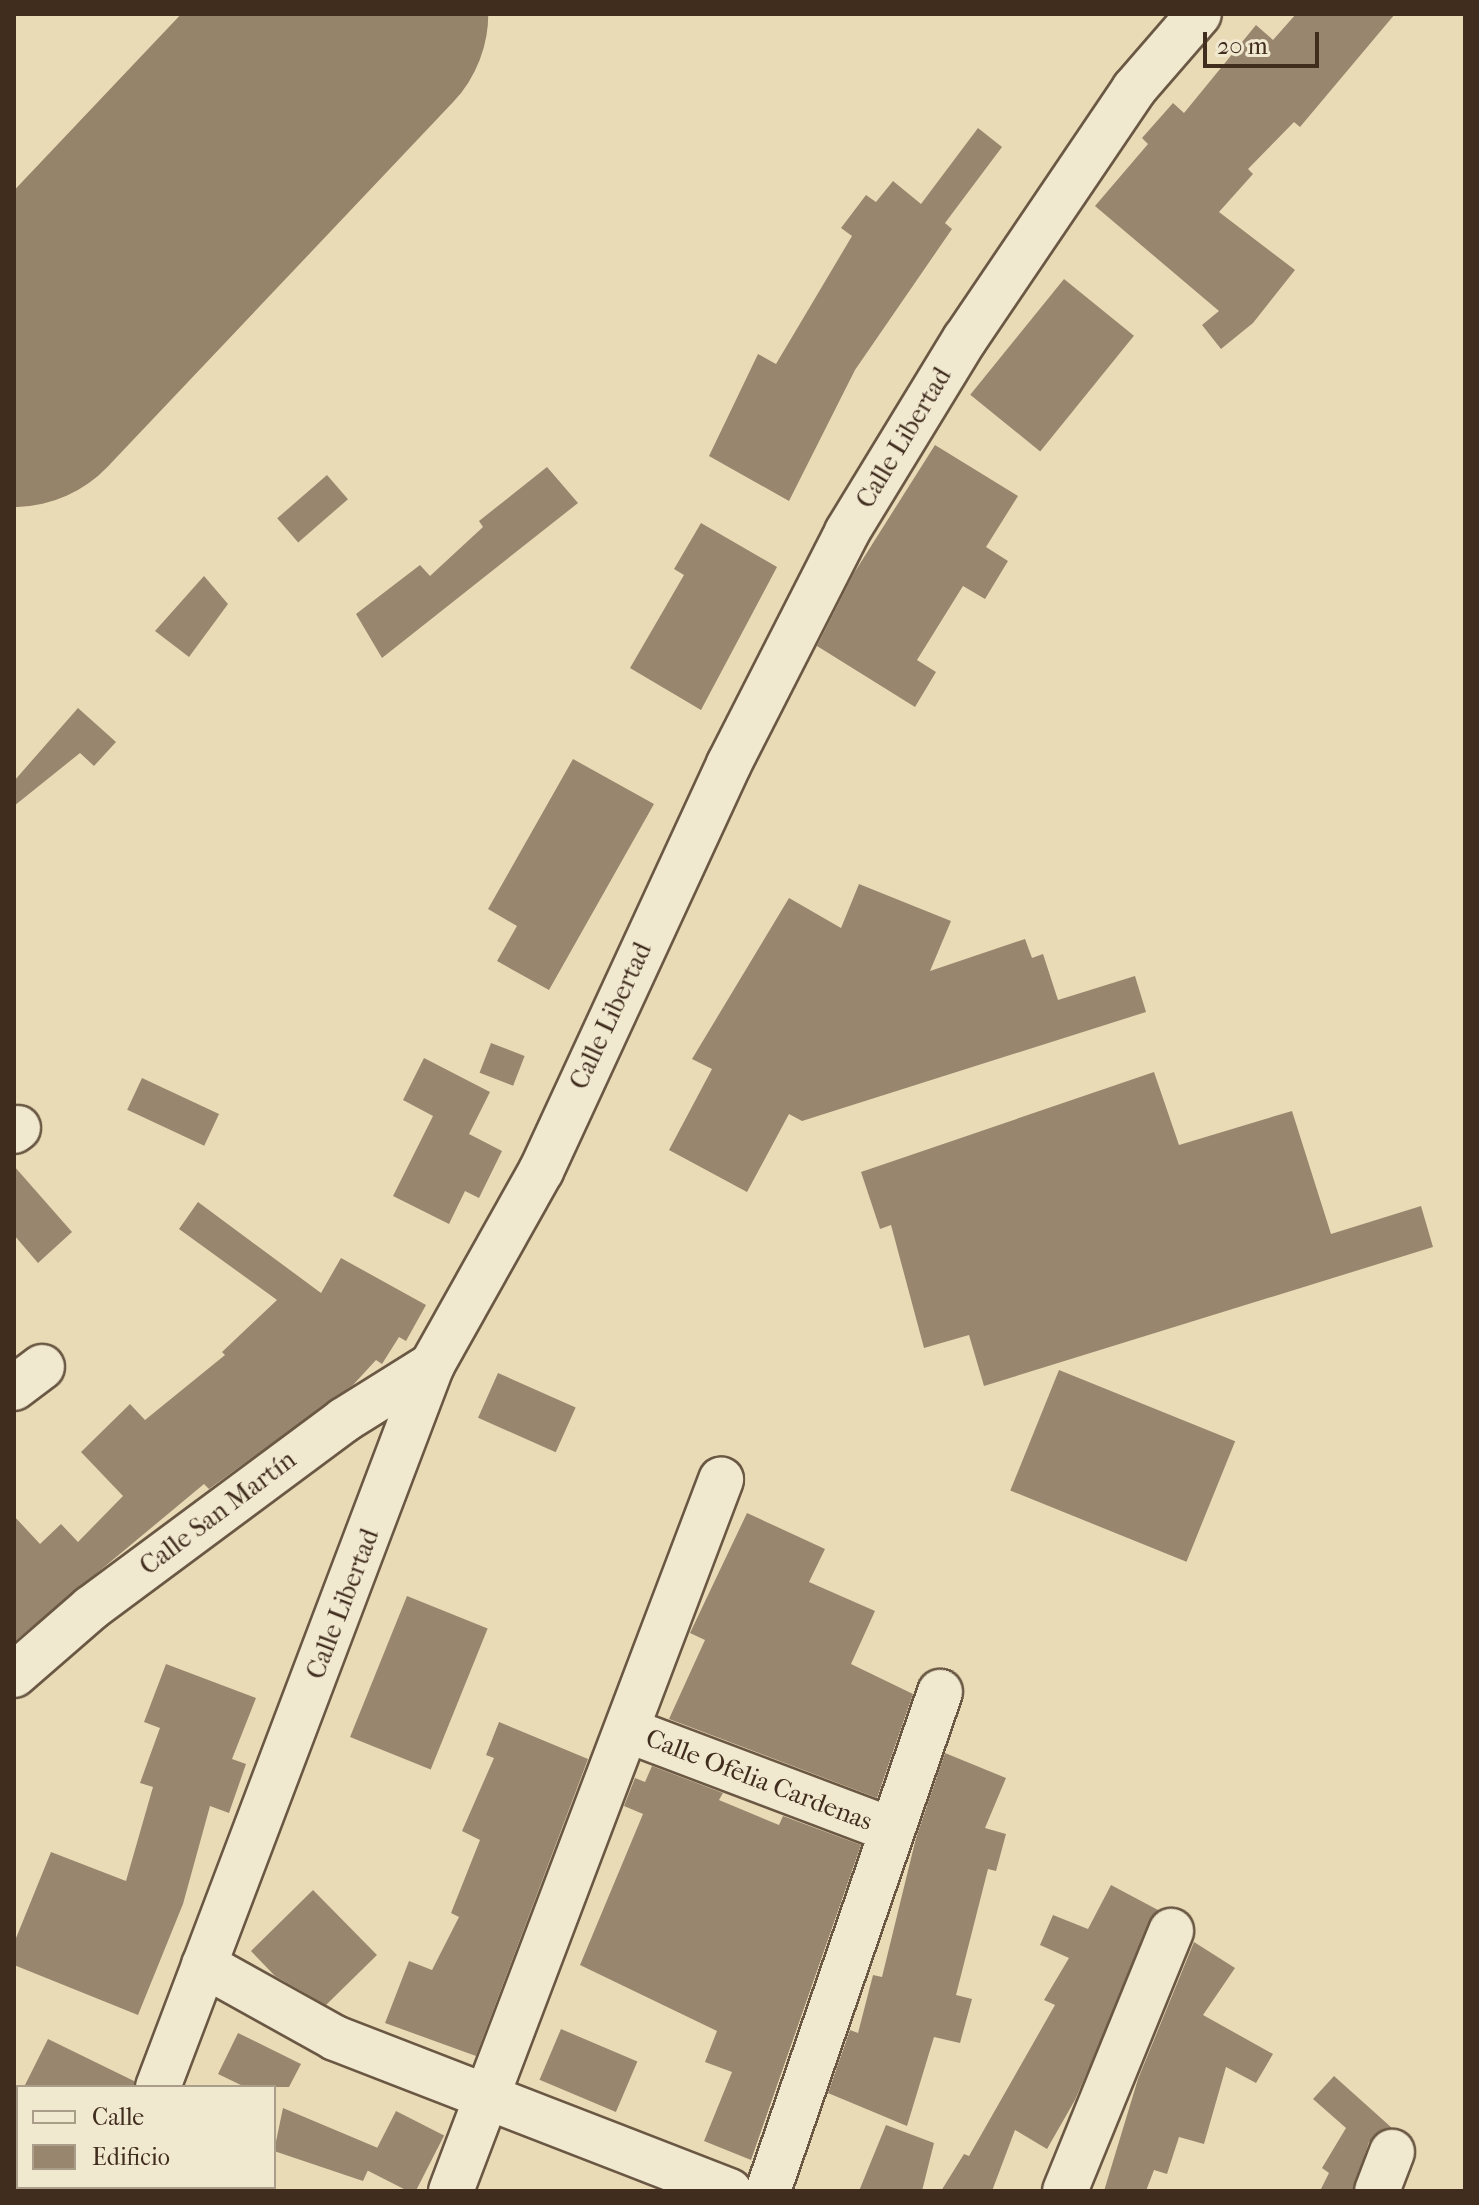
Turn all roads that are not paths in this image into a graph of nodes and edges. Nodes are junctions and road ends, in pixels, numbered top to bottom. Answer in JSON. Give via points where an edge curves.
{"nodes":[{"id":1,"x":1199,"y":14,"type":"edge"},
{"id":2,"x":432,"y":1365,"type":"junction"},
{"id":3,"x":721,"y":1480,"type":"dead end"},
{"id":4,"x":14,"y":1675,"type":"edge"},
{"id":5,"x":940,"y":1692,"type":"dead end"},
{"id":6,"x":627,"y":1730,"type":"junction"},
{"id":7,"x":892,"y":1830,"type":"junction"},
{"id":8,"x":1171,"y":1931,"type":"dead end"},
{"id":9,"x":204,"y":1965,"type":"junction"},
{"id":10,"x":159,"y":2085,"type":"edge"},
{"id":11,"x":487,"y":2100,"type":"junction"},
{"id":12,"x":451,"y":2191,"type":"edge"},
{"id":13,"x":729,"y":2191,"type":"edge"},
{"id":14,"x":768,"y":2191,"type":"edge"},
{"id":15,"x":1065,"y":2191,"type":"edge"}],
"edges":[{"from":1,"to":2,"type":"street","name":"Calle Libertad","via":[[1134,89],[1059,194],[847,532],[729,764],[541,1171]]},
{"from":2,"to":4,"type":"street","name":"Calle San Martín","via":[[306,1448],[91,1608]]},
{"from":2,"to":9,"type":"street","name":"Calle Libertad"},
{"from":3,"to":6,"type":"street"},
{"from":5,"to":7,"type":"street"},
{"from":6,"to":7,"type":"street","name":"Calle Ofelia Cardenas"},
{"from":6,"to":11,"type":"street"},
{"from":7,"to":14,"type":"street"},
{"from":8,"to":15,"type":"street"},
{"from":9,"to":10,"type":"street","name":"Calle Libertad"},
{"from":9,"to":11,"type":"street","via":[[335,2038]]},
{"from":11,"to":12,"type":"street"},
{"from":11,"to":13,"type":"street"}]}
